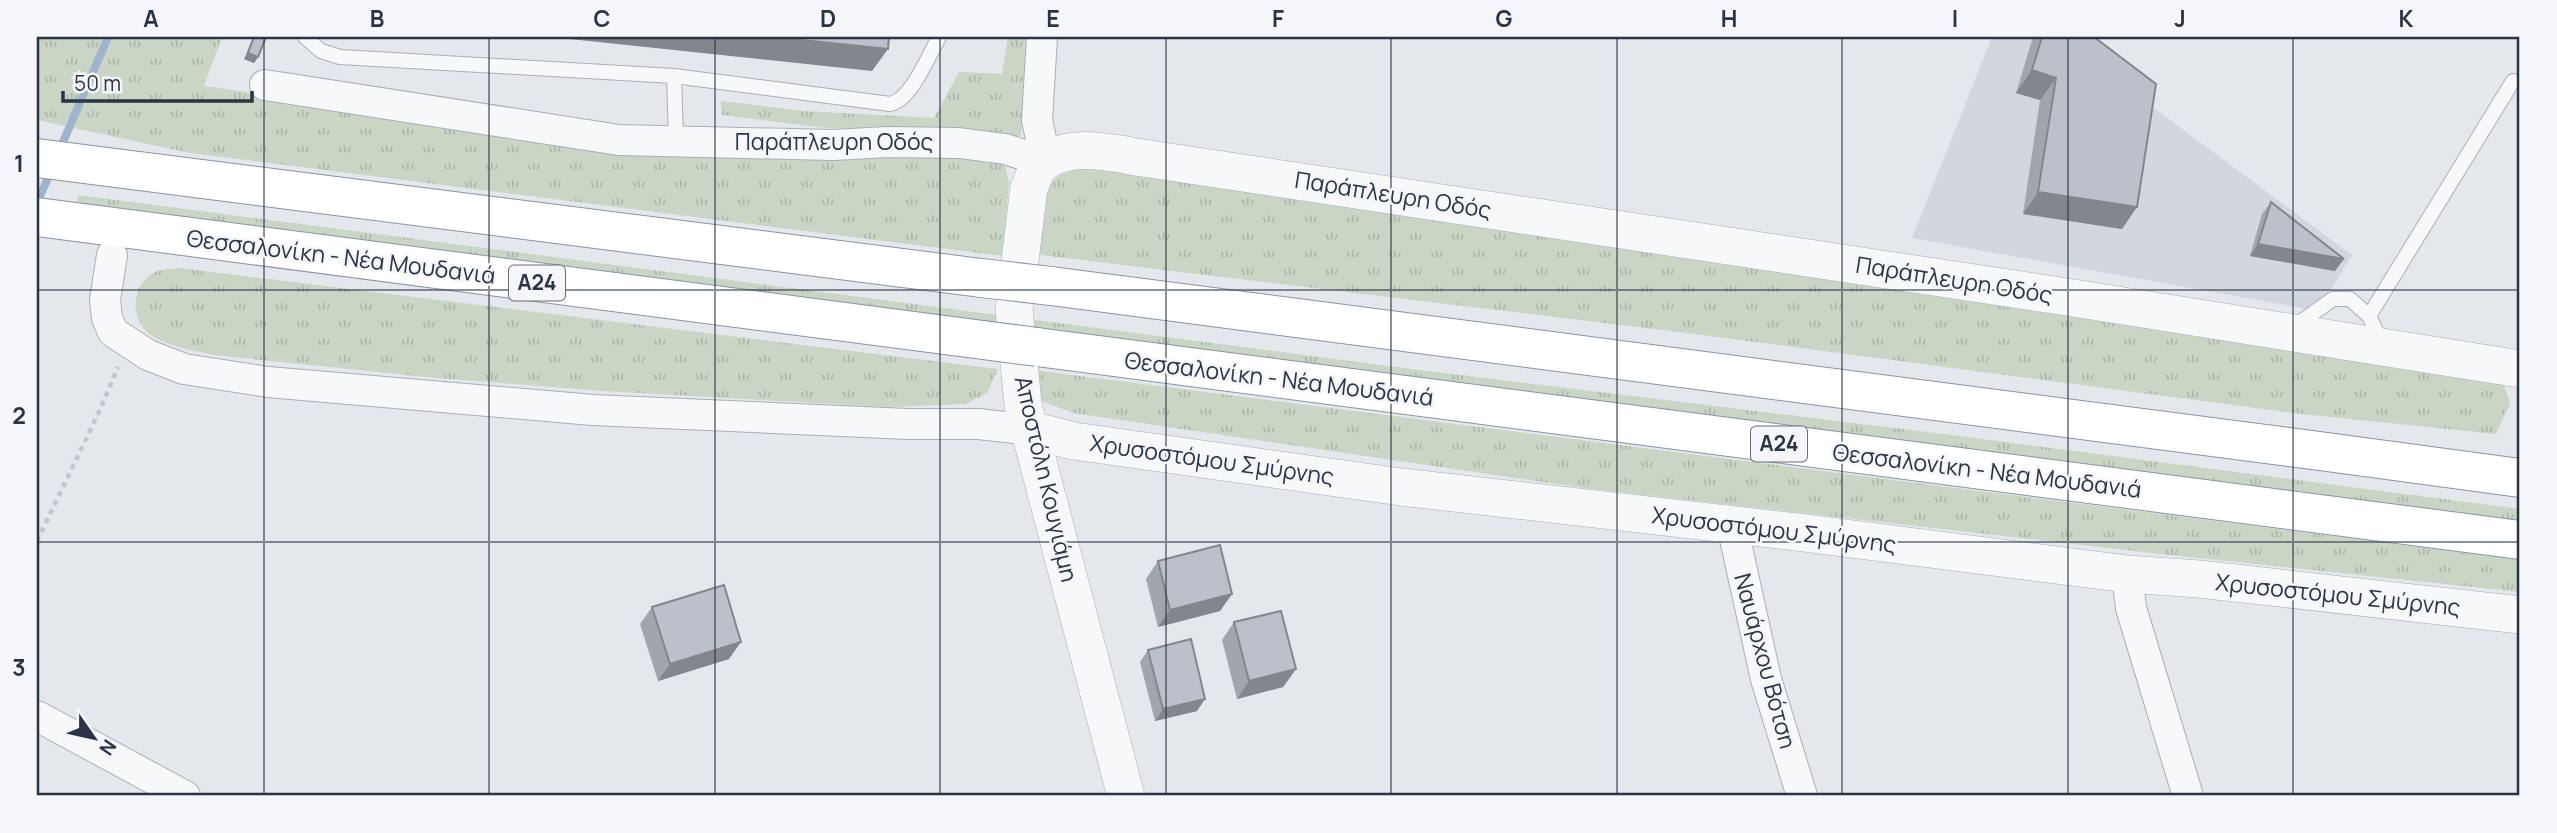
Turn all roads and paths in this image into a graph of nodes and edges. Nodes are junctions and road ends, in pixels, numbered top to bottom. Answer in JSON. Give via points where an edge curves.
{"nodes":[{"id":1,"x":305,"y":37,"type":"edge"},
{"id":2,"x":939,"y":37,"type":"edge"},
{"id":3,"x":1042,"y":37,"type":"edge"},
{"id":4,"x":674,"y":76,"type":"junction"},
{"id":5,"x":2513,"y":81,"type":"dead end"},
{"id":6,"x":265,"y":85,"type":"dead end"},
{"id":7,"x":676,"y":140,"type":"junction"},
{"id":8,"x":37,"y":158,"type":"edge"},
{"id":9,"x":1046,"y":162,"type":"junction"},
{"id":10,"x":37,"y":217,"type":"edge"},
{"id":11,"x":102,"y":240,"type":"junction"},
{"id":12,"x":2376,"y":332,"type":"junction"},
{"id":13,"x":129,"y":345,"type":"junction"},
{"id":14,"x":2520,"y":369,"type":"edge"},
{"id":15,"x":1031,"y":430,"type":"junction"},
{"id":16,"x":1074,"y":441,"type":"junction"},
{"id":17,"x":2520,"y":478,"type":"edge"},
{"id":18,"x":1046,"y":492,"type":"junction"},
{"id":19,"x":1732,"y":525,"type":"junction"},
{"id":20,"x":2520,"y":540,"type":"edge"},
{"id":21,"x":37,"y":541,"type":"edge"},
{"id":22,"x":2127,"y":573,"type":"junction"},
{"id":23,"x":2520,"y":615,"type":"edge"},
{"id":24,"x":37,"y":716,"type":"edge"},
{"id":25,"x":185,"y":796,"type":"edge"},
{"id":26,"x":1126,"y":796,"type":"edge"},
{"id":27,"x":1802,"y":796,"type":"edge"},
{"id":28,"x":2188,"y":796,"type":"edge"}],
"edges":[{"from":1,"to":4,"type":"lane","via":[[321,51],[340,57]]},
{"from":2,"to":4,"type":"lane","via":[[907,94],[897,103]]},
{"from":3,"to":9,"type":"street","via":[[1037,120]]},
{"from":4,"to":7,"type":"lane"},
{"from":5,"to":12,"type":"lane"},
{"from":6,"to":7,"type":"street","name":"Παράπλευρη Οδός","via":[[619,139]]},
{"from":7,"to":9,"type":"street","name":"Παράπλευρη Οδός","via":[[959,143],[1005,149]]},
{"from":8,"to":17,"type":"highway","bridge":true},
{"from":9,"to":12,"type":"street","name":"Παράπλευρη Οδός","via":[[1062,153],[1133,156],[2286,332]]},
{"from":9,"to":15,"type":"street","name":"Αποστόλη Κουγιάμη","via":[[1036,170],[1029,188],[1014,309],[1023,405]]},
{"from":10,"to":11,"type":"highway","name":"Θεσσαλονίκη - Νέα Μουδανιά","number":"Α24"},
{"from":11,"to":13,"type":"street","via":[[107,318],[113,332]]},
{"from":11,"to":20,"type":"highway","name":"Θεσσαλονίκη - Νέα Μουδανιά","number":"Α24","bridge":true,"via":[[982,340]]},
{"from":12,"to":14,"type":"street","name":"Παράπλευρη Οδός"},
{"from":13,"to":15,"type":"street","via":[[184,369],[268,382],[593,410],[979,424]]},
{"from":13,"to":21,"type":"path"},
{"from":15,"to":16,"type":"street","name":"Χρυσοστόμου Σμύρνης"},
{"from":15,"to":18,"type":"street","name":"Αποστόλη Κουγιάμη"},
{"from":16,"to":18,"type":"street"},
{"from":16,"to":19,"type":"street","name":"Χρυσοστόμου Σμύρνης","via":[[1401,487]]},
{"from":18,"to":26,"type":"street","name":"Αποστόλη Κουγιάμη"},
{"from":19,"to":22,"type":"street","name":"Χρυσοστόμου Σμύρνης"},
{"from":19,"to":27,"type":"street","name":"Ναυάρχου Βότση","via":[[1766,679]]},
{"from":22,"to":23,"type":"street","name":"Χρυσοστόμου Σμύρνης"},
{"from":22,"to":28,"type":"street","via":[[2131,608]]},
{"from":24,"to":25,"type":"street"}]}
